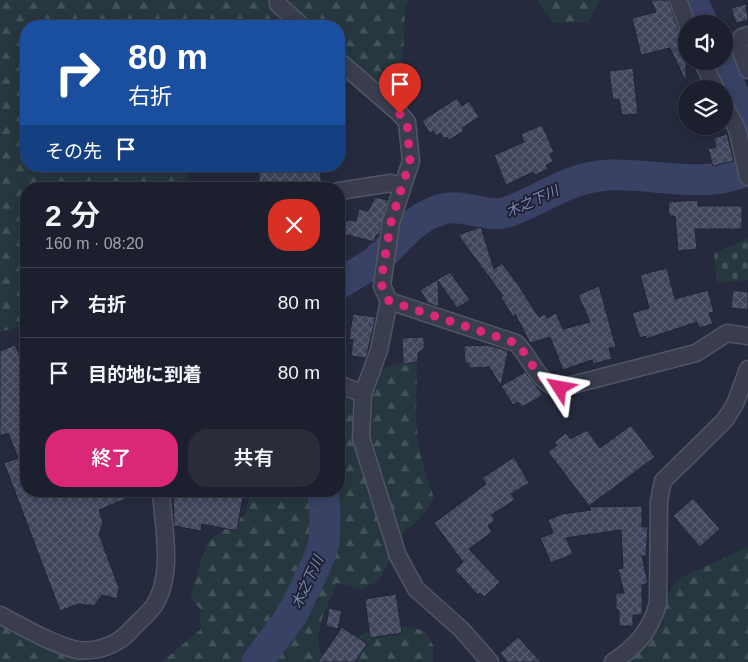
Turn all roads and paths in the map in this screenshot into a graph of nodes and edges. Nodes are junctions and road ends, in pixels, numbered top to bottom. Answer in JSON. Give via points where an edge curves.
{"nodes":[{"id":1,"x":278,"y":0,"type":"edge"},
{"id":2,"x":678,"y":0,"type":"edge"},
{"id":3,"x":684,"y":15,"type":"edge"},
{"id":4,"x":295,"y":20,"type":"edge"},
{"id":5,"x":748,"y":35,"type":"edge"},
{"id":6,"x":345,"y":66,"type":"edge"},
{"id":7,"x":748,"y":70,"type":"edge"},
{"id":8,"x":733,"y":122,"type":"edge"},
{"id":9,"x":748,"y":177,"type":"edge"},
{"id":10,"x":402,"y":187,"type":"junction"},
{"id":11,"x":345,"y":191,"type":"edge"},
{"id":12,"x":389,"y":301,"type":"junction"},
{"id":13,"x":748,"y":336,"type":"edge"},
{"id":14,"x":748,"y":369,"type":"edge"},
{"id":15,"x":345,"y":386,"type":"edge"},
{"id":16,"x":359,"y":392,"type":"junction"},
{"id":17,"x":161,"y":497,"type":"edge"},
{"id":18,"x":0,"y":615,"type":"edge"},
{"id":19,"x":490,"y":662,"type":"edge"},
{"id":20,"x":613,"y":662,"type":"edge"}],
"edges":[{"from":1,"to":4,"type":"street","via":[[278,4]]},
{"from":2,"to":3,"type":"street"},
{"from":5,"to":7,"type":"street","via":[[742,37],[739,46]]},
{"from":6,"to":10,"type":"street","via":[[407,122],[410,161]]},
{"from":8,"to":9,"type":"street"},
{"from":10,"to":11,"type":"street","via":[[392,183]]},
{"from":10,"to":12,"type":"street","via":[[391,222],[382,275],[382,286]]},
{"from":12,"to":13,"type":"street","via":[[516,343],[550,387],[560,388],[696,353],[727,333]]},
{"from":12,"to":16,"type":"street","via":[[378,350]]},
{"from":14,"to":20,"type":"street","via":[[735,404],[725,420],[663,481],[658,501],[658,603],[654,618],[632,650]]},
{"from":15,"to":16,"type":"street"},
{"from":16,"to":19,"type":"street","via":[[361,438],[398,556],[416,589],[461,629]]},
{"from":17,"to":18,"type":"street","via":[[165,557],[160,592],[152,608],[120,641],[98,649],[74,650]]}]}
